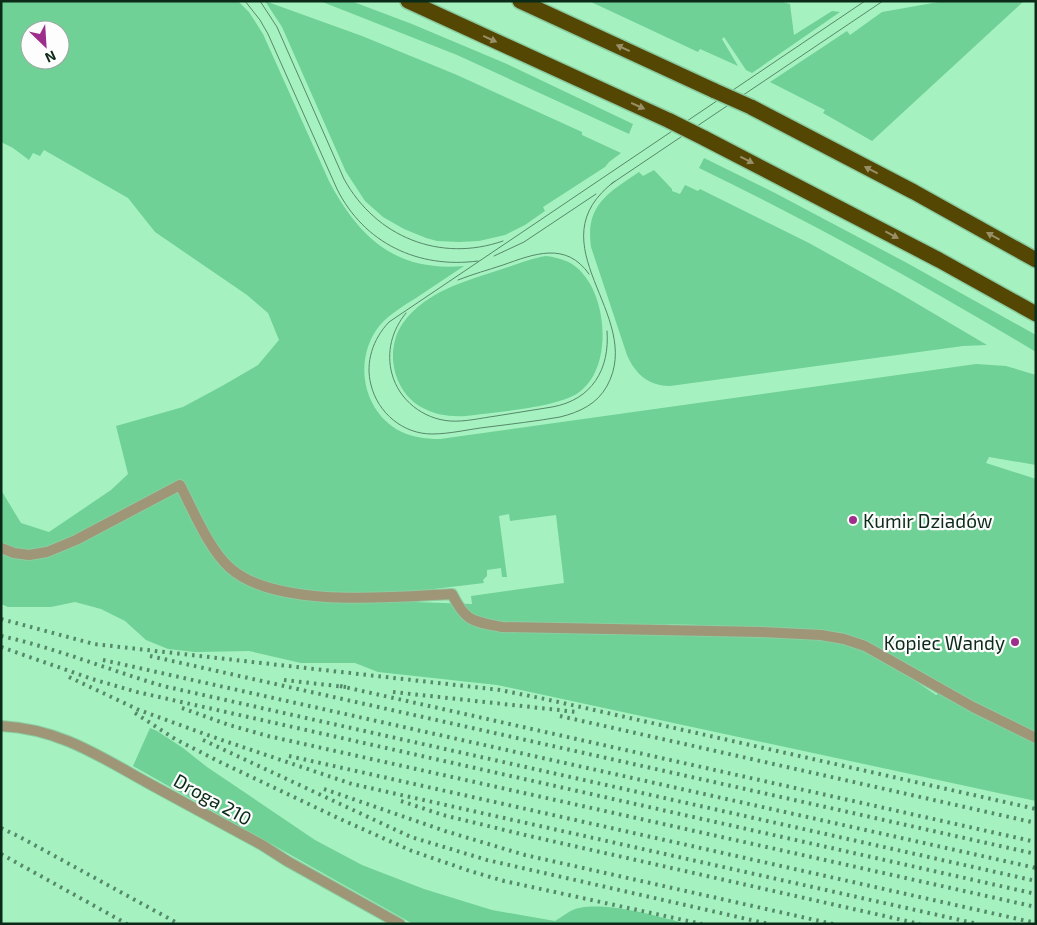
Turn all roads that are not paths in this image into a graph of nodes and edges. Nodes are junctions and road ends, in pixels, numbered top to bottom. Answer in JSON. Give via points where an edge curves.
{"nodes":[{"id":1,"x":394,"y":1,"type":"edge"},
{"id":2,"x":408,"y":1,"type":"edge"},
{"id":3,"x":520,"y":1,"type":"edge"},
{"id":4,"x":445,"y":18,"type":"junction"},
{"id":5,"x":1036,"y":260,"type":"edge"},
{"id":6,"x":1036,"y":314,"type":"edge"},
{"id":7,"x":1,"y":548,"type":"edge"},
{"id":8,"x":1,"y":726,"type":"edge"},
{"id":9,"x":1036,"y":738,"type":"edge"},
{"id":10,"x":400,"y":924,"type":"edge"}],
"edges":[{"from":1,"to":4,"type":"highway"},
{"from":2,"to":4,"type":"highway"},
{"from":5,"to":3,"type":"highway","one_way":true,"bridge":true,"via":[[750,107]]},
{"from":4,"to":6,"type":"highway","one_way":true,"bridge":true,"via":[[670,120]]},
{"from":7,"to":9,"type":"lane","via":[[29,555],[47,552],[180,485],[219,556],[250,582],[294,594],[338,597],[452,594],[468,618],[502,627],[761,632],[844,639],[866,646],[973,707]]},
{"from":8,"to":10,"type":"lane","name":"Droga 210","via":[[48,733],[90,750]]}]}
